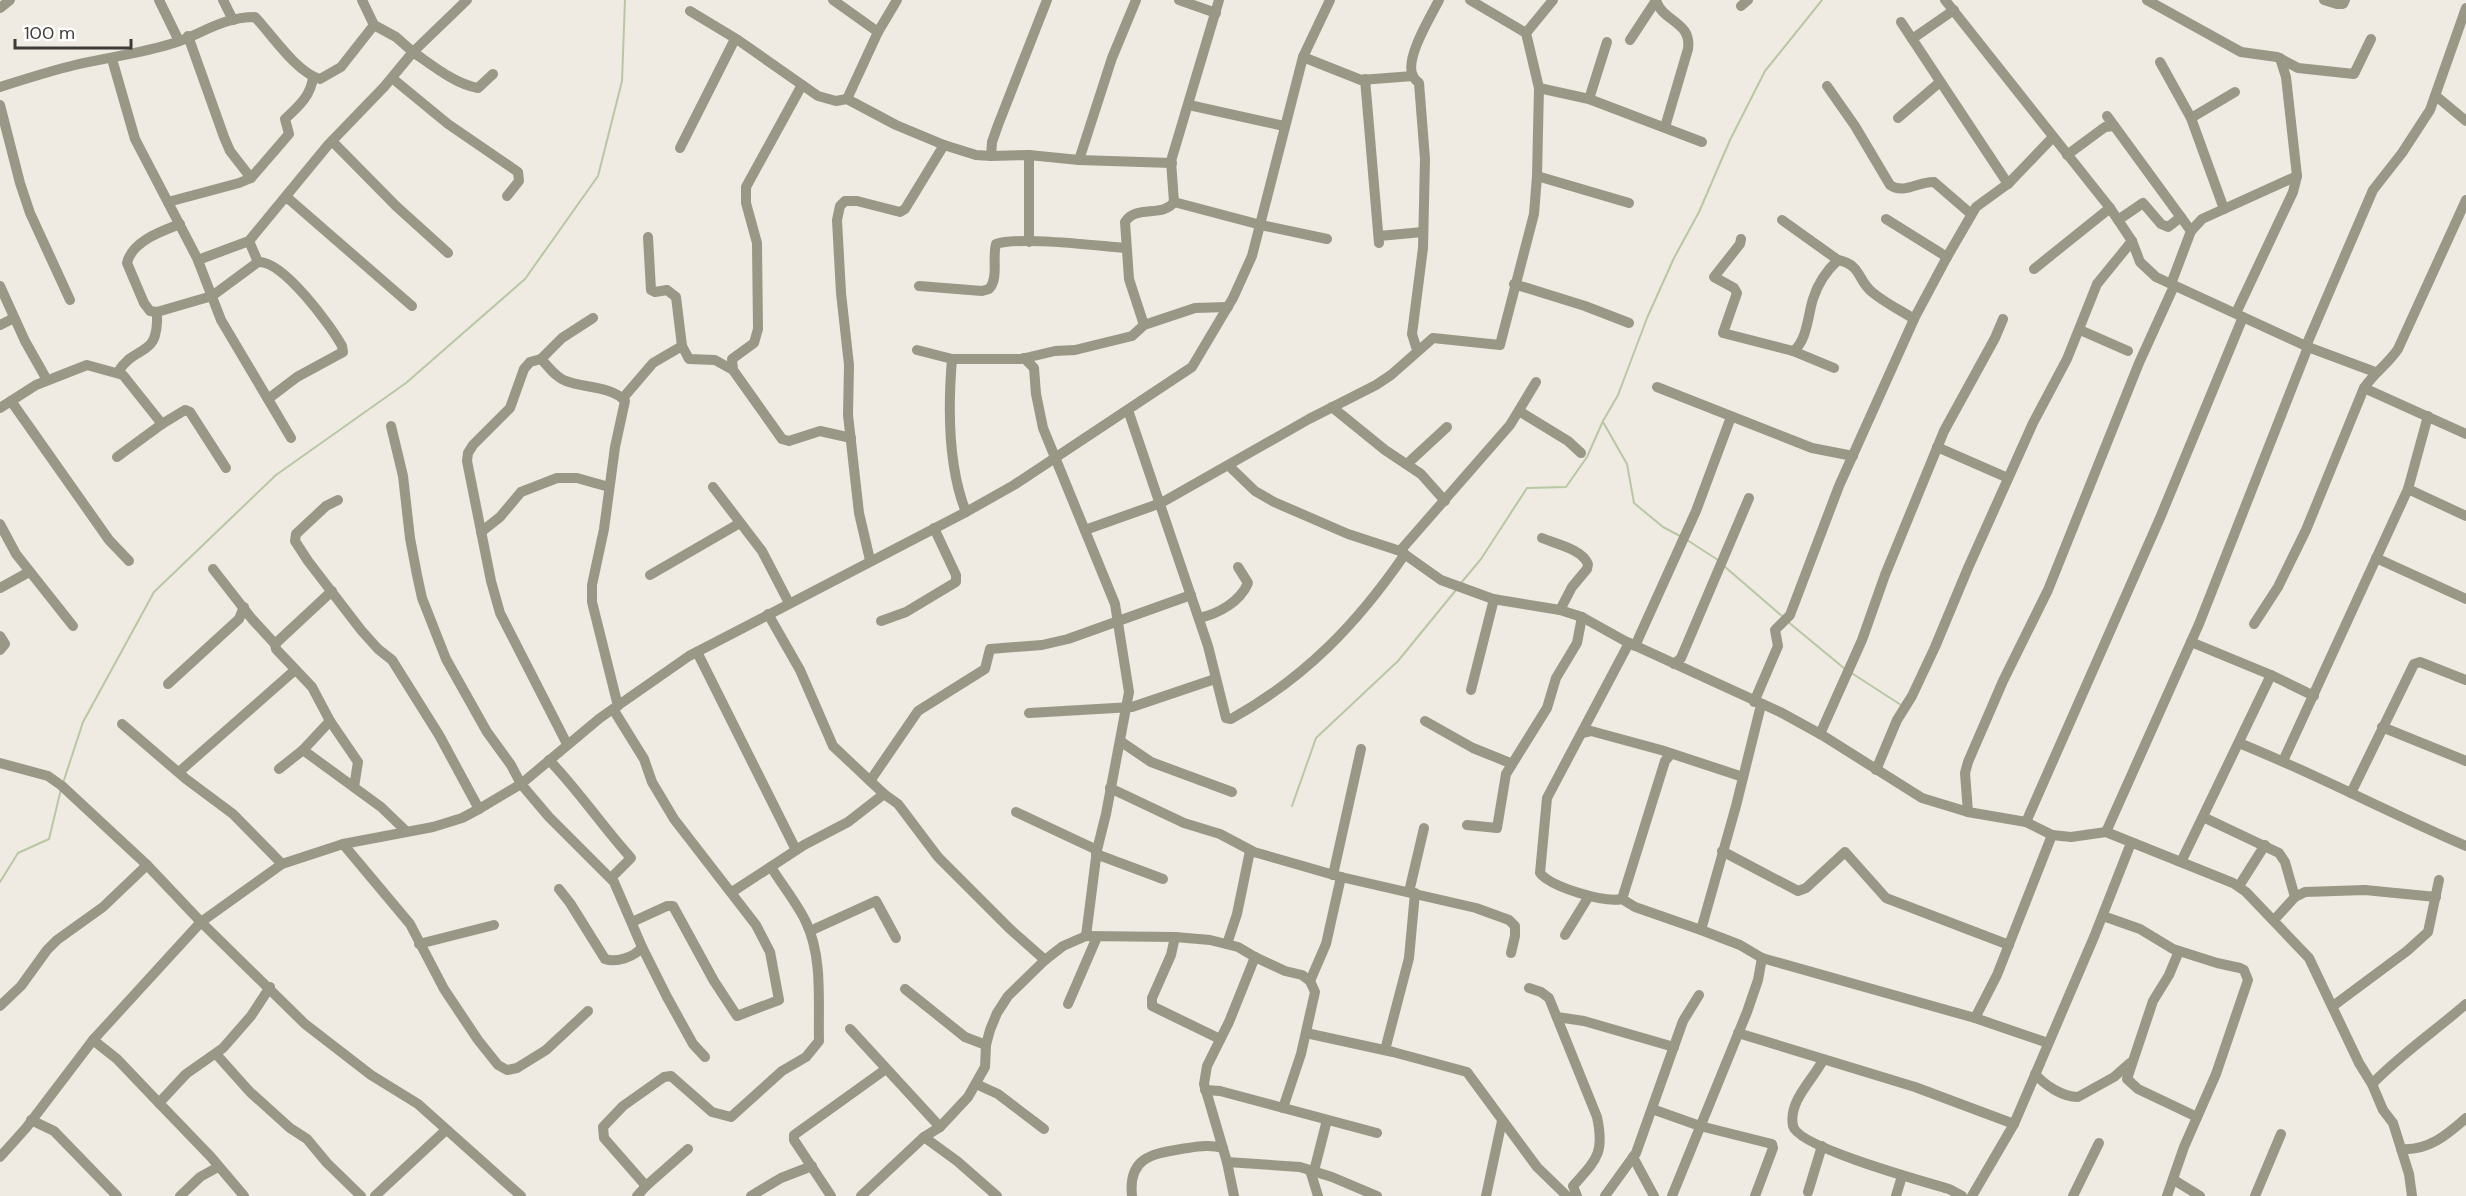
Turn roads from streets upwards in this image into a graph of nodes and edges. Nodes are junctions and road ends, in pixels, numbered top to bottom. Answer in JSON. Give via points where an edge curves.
{"nodes":[{"id":1,"x":10,"y":0,"type":"edge"},
{"id":2,"x":159,"y":0,"type":"edge"},
{"id":3,"x":223,"y":0,"type":"edge"},
{"id":4,"x":362,"y":0,"type":"edge"},
{"id":5,"x":467,"y":0,"type":"edge"},
{"id":6,"x":833,"y":0,"type":"edge"},
{"id":7,"x":897,"y":0,"type":"edge"},
{"id":8,"x":1047,"y":0,"type":"edge"},
{"id":9,"x":1136,"y":0,"type":"edge"},
{"id":10,"x":1179,"y":0,"type":"edge"},
{"id":11,"x":1219,"y":0,"type":"edge"},
{"id":12,"x":1439,"y":0,"type":"edge"},
{"id":13,"x":1470,"y":0,"type":"edge"},
{"id":14,"x":1553,"y":0,"type":"edge"},
{"id":15,"x":1945,"y":0,"type":"edge"},
{"id":16,"x":2147,"y":0,"type":"edge"},
{"id":17,"x":2324,"y":0,"type":"edge"},
{"id":18,"x":2345,"y":0,"type":"edge"},
{"id":19,"x":1327,"y":1,"type":"edge"},
{"id":20,"x":1656,"y":1,"type":"edge"},
{"id":21,"x":0,"y":8,"type":"edge"},
{"id":22,"x":2466,"y":8,"type":"edge"},
{"id":23,"x":1954,"y":10,"type":"junction"},
{"id":24,"x":690,"y":11,"type":"dead end"},
{"id":25,"x":1216,"y":13,"type":"junction"},
{"id":26,"x":233,"y":20,"type":"junction"},
{"id":27,"x":1901,"y":22,"type":"dead end"},
{"id":28,"x":374,"y":25,"type":"junction"},
{"id":29,"x":878,"y":32,"type":"junction"},
{"id":30,"x":1526,"y":33,"type":"junction"},
{"id":31,"x":184,"y":39,"type":"junction"},
{"id":32,"x":735,"y":39,"type":"junction"},
{"id":33,"x":1912,"y":39,"type":"junction"},
{"id":34,"x":2371,"y":39,"type":"dead end"},
{"id":35,"x":1630,"y":40,"type":"dead end"},
{"id":36,"x":1607,"y":42,"type":"dead end"},
{"id":37,"x":413,"y":52,"type":"junction"},
{"id":38,"x":1303,"y":57,"type":"junction"},
{"id":39,"x":112,"y":58,"type":"junction"},
{"id":40,"x":2280,"y":58,"type":"junction"},
{"id":41,"x":2160,"y":62,"type":"dead end"},
{"id":42,"x":493,"y":74,"type":"dead end"},
{"id":43,"x":1413,"y":76,"type":"junction"},
{"id":44,"x":313,"y":77,"type":"junction"},
{"id":45,"x":392,"y":78,"type":"junction"},
{"id":46,"x":1365,"y":79,"type":"junction"},
{"id":47,"x":1940,"y":82,"type":"junction"},
{"id":48,"x":802,"y":85,"type":"junction"},
{"id":49,"x":0,"y":87,"type":"edge"},
{"id":50,"x":1827,"y":87,"type":"dead end"},
{"id":51,"x":1539,"y":88,"type":"junction"},
{"id":52,"x":2235,"y":92,"type":"dead end"},
{"id":53,"x":2436,"y":96,"type":"junction"},
{"id":54,"x":847,"y":99,"type":"junction"},
{"id":55,"x":1589,"y":99,"type":"junction"},
{"id":56,"x":0,"y":105,"type":"edge"},
{"id":57,"x":1189,"y":105,"type":"junction"},
{"id":58,"x":2107,"y":116,"type":"dead end"},
{"id":59,"x":1898,"y":118,"type":"dead end"},
{"id":60,"x":2191,"y":118,"type":"junction"},
{"id":61,"x":2466,"y":121,"type":"edge"},
{"id":62,"x":1284,"y":126,"type":"junction"},
{"id":63,"x":2114,"y":126,"type":"junction"},
{"id":64,"x":1665,"y":127,"type":"junction"},
{"id":65,"x":2053,"y":136,"type":"junction"},
{"id":66,"x":332,"y":141,"type":"junction"},
{"id":67,"x":1702,"y":142,"type":"dead end"},
{"id":68,"x":944,"y":145,"type":"junction"},
{"id":69,"x":680,"y":148,"type":"dead end"},
{"id":70,"x":1029,"y":155,"type":"junction"},
{"id":71,"x":2067,"y":155,"type":"junction"},
{"id":72,"x":991,"y":156,"type":"junction"},
{"id":73,"x":1079,"y":160,"type":"junction"},
{"id":74,"x":1172,"y":163,"type":"junction"},
{"id":75,"x":1537,"y":176,"type":"junction"},
{"id":76,"x":2297,"y":176,"type":"junction"},
{"id":77,"x":251,"y":178,"type":"junction"},
{"id":78,"x":2008,"y":184,"type":"junction"},
{"id":79,"x":507,"y":196,"type":"dead end"},
{"id":80,"x":288,"y":198,"type":"junction"},
{"id":81,"x":168,"y":202,"type":"junction"},
{"id":82,"x":1174,"y":202,"type":"junction"},
{"id":83,"x":1629,"y":203,"type":"dead end"},
{"id":84,"x":2465,"y":207,"type":"edge"},
{"id":85,"x":2110,"y":208,"type":"junction"},
{"id":86,"x":2224,"y":208,"type":"junction"},
{"id":87,"x":1971,"y":214,"type":"junction"},
{"id":88,"x":2181,"y":217,"type":"junction"},
{"id":89,"x":1886,"y":219,"type":"dead end"},
{"id":90,"x":1782,"y":220,"type":"dead end"},
{"id":91,"x":2118,"y":220,"type":"junction"},
{"id":92,"x":180,"y":224,"type":"junction"},
{"id":93,"x":1261,"y":225,"type":"junction"},
{"id":94,"x":2192,"y":231,"type":"junction"},
{"id":95,"x":1423,"y":232,"type":"junction"},
{"id":96,"x":648,"y":237,"type":"dead end"},
{"id":97,"x":1327,"y":239,"type":"dead end"},
{"id":98,"x":1741,"y":239,"type":"dead end"},
{"id":99,"x":249,"y":241,"type":"junction"},
{"id":100,"x":2132,"y":241,"type":"junction"},
{"id":101,"x":1029,"y":242,"type":"junction"},
{"id":102,"x":1126,"y":248,"type":"junction"},
{"id":103,"x":448,"y":253,"type":"dead end"},
{"id":104,"x":1947,"y":257,"type":"junction"},
{"id":105,"x":198,"y":260,"type":"junction"},
{"id":106,"x":1838,"y":260,"type":"junction"},
{"id":107,"x":258,"y":261,"type":"junction"},
{"id":108,"x":2034,"y":269,"type":"dead end"},
{"id":109,"x":1514,"y":284,"type":"junction"},
{"id":110,"x":2172,"y":285,"type":"junction"},
{"id":111,"x":0,"y":286,"type":"edge"},
{"id":112,"x":919,"y":286,"type":"dead end"},
{"id":113,"x":212,"y":296,"type":"junction"},
{"id":114,"x":70,"y":300,"type":"dead end"},
{"id":115,"x":412,"y":306,"type":"dead end"},
{"id":116,"x":1228,"y":307,"type":"junction"},
{"id":117,"x":157,"y":312,"type":"junction"},
{"id":118,"x":2239,"y":315,"type":"junction"},
{"id":119,"x":14,"y":318,"type":"junction"},
{"id":120,"x":593,"y":318,"type":"dead end"},
{"id":121,"x":1914,"y":319,"type":"junction"},
{"id":122,"x":2003,"y":319,"type":"dead end"},
{"id":123,"x":1629,"y":323,"type":"dead end"},
{"id":124,"x":0,"y":325,"type":"edge"},
{"id":125,"x":1144,"y":325,"type":"junction"},
{"id":126,"x":2080,"y":330,"type":"junction"},
{"id":127,"x":682,"y":346,"type":"junction"},
{"id":128,"x":2307,"y":346,"type":"junction"},
{"id":129,"x":917,"y":350,"type":"dead end"},
{"id":130,"x":1417,"y":350,"type":"junction"},
{"id":131,"x":1793,"y":351,"type":"junction"},
{"id":132,"x":2128,"y":351,"type":"dead end"},
{"id":133,"x":1047,"y":353,"type":"junction"},
{"id":134,"x":952,"y":358,"type":"junction"},
{"id":135,"x":1024,"y":358,"type":"junction"},
{"id":136,"x":541,"y":359,"type":"junction"},
{"id":137,"x":1034,"y":368,"type":"junction"},
{"id":138,"x":1834,"y":368,"type":"dead end"},
{"id":139,"x":733,"y":370,"type":"junction"},
{"id":140,"x":118,"y":372,"type":"junction"},
{"id":141,"x":2375,"y":372,"type":"junction"},
{"id":142,"x":47,"y":380,"type":"junction"},
{"id":143,"x":1536,"y":382,"type":"dead end"},
{"id":144,"x":1658,"y":387,"type":"dead end"},
{"id":145,"x":2364,"y":388,"type":"junction"},
{"id":146,"x":623,"y":398,"type":"junction"},
{"id":147,"x":268,"y":399,"type":"junction"},
{"id":148,"x":12,"y":401,"type":"junction"},
{"id":149,"x":1332,"y":407,"type":"junction"},
{"id":150,"x":0,"y":408,"type":"edge"},
{"id":151,"x":1128,"y":410,"type":"junction"},
{"id":152,"x":1519,"y":411,"type":"junction"},
{"id":153,"x":2428,"y":416,"type":"junction"},
{"id":154,"x":1731,"y":417,"type":"junction"},
{"id":155,"x":162,"y":424,"type":"junction"},
{"id":156,"x":391,"y":426,"type":"dead end"},
{"id":157,"x":1447,"y":427,"type":"dead end"},
{"id":158,"x":2466,"y":435,"type":"edge"},
{"id":159,"x":291,"y":438,"type":"dead end"},
{"id":160,"x":851,"y":438,"type":"junction"},
{"id":161,"x":1937,"y":447,"type":"junction"},
{"id":162,"x":1581,"y":453,"type":"dead end"},
{"id":163,"x":1852,"y":456,"type":"junction"},
{"id":164,"x":117,"y":457,"type":"dead end"},
{"id":165,"x":1056,"y":457,"type":"junction"},
{"id":166,"x":1407,"y":464,"type":"junction"},
{"id":167,"x":1229,"y":466,"type":"junction"},
{"id":168,"x":226,"y":468,"type":"dead end"},
{"id":169,"x":2008,"y":478,"type":"junction"},
{"id":170,"x":609,"y":487,"type":"junction"},
{"id":171,"x":713,"y":487,"type":"dead end"},
{"id":172,"x":2408,"y":489,"type":"junction"},
{"id":173,"x":1749,"y":498,"type":"dead end"},
{"id":174,"x":338,"y":500,"type":"dead end"},
{"id":175,"x":1445,"y":501,"type":"junction"},
{"id":176,"x":1161,"y":503,"type":"junction"},
{"id":177,"x":966,"y":512,"type":"junction"},
{"id":178,"x":2466,"y":516,"type":"edge"},
{"id":179,"x":740,"y":523,"type":"junction"},
{"id":180,"x":0,"y":524,"type":"edge"},
{"id":181,"x":934,"y":528,"type":"junction"},
{"id":182,"x":1085,"y":530,"type":"junction"},
{"id":183,"x":481,"y":532,"type":"junction"},
{"id":184,"x":1542,"y":538,"type":"dead end"},
{"id":185,"x":1402,"y":553,"type":"junction"},
{"id":186,"x":2376,"y":558,"type":"junction"},
{"id":187,"x":870,"y":560,"type":"junction"},
{"id":188,"x":129,"y":561,"type":"dead end"},
{"id":189,"x":1238,"y":567,"type":"dead end"},
{"id":190,"x":213,"y":569,"type":"dead end"},
{"id":191,"x":29,"y":572,"type":"junction"},
{"id":192,"x":650,"y":575,"type":"dead end"},
{"id":193,"x":0,"y":588,"type":"edge"},
{"id":194,"x":332,"y":591,"type":"junction"},
{"id":195,"x":1191,"y":595,"type":"junction"},
{"id":196,"x":1494,"y":599,"type":"junction"},
{"id":197,"x":2466,"y":599,"type":"edge"},
{"id":198,"x":789,"y":603,"type":"junction"},
{"id":199,"x":244,"y":608,"type":"junction"},
{"id":200,"x":1560,"y":610,"type":"junction"},
{"id":201,"x":768,"y":614,"type":"junction"},
{"id":202,"x":1582,"y":617,"type":"junction"},
{"id":203,"x":1199,"y":618,"type":"junction"},
{"id":204,"x":881,"y":621,"type":"dead end"},
{"id":205,"x":1118,"y":621,"type":"junction"},
{"id":206,"x":2254,"y":624,"type":"dead end"},
{"id":207,"x":73,"y":626,"type":"dead end"},
{"id":208,"x":0,"y":636,"type":"edge"},
{"id":209,"x":2191,"y":642,"type":"junction"},
{"id":210,"x":275,"y":644,"type":"junction"},
{"id":211,"x":1632,"y":644,"type":"junction"},
{"id":212,"x":0,"y":650,"type":"edge"},
{"id":213,"x":697,"y":652,"type":"junction"},
{"id":214,"x":1679,"y":664,"type":"junction"},
{"id":215,"x":295,"y":670,"type":"junction"},
{"id":216,"x":2271,"y":675,"type":"junction"},
{"id":217,"x":1215,"y":679,"type":"junction"},
{"id":218,"x":2466,"y":680,"type":"edge"},
{"id":219,"x":168,"y":684,"type":"dead end"},
{"id":220,"x":1471,"y":690,"type":"dead end"},
{"id":221,"x":2314,"y":696,"type":"junction"},
{"id":222,"x":1758,"y":704,"type":"junction"},
{"id":223,"x":615,"y":707,"type":"junction"},
{"id":224,"x":1127,"y":708,"type":"junction"},
{"id":225,"x":1029,"y":713,"type":"dead end"},
{"id":226,"x":330,"y":721,"type":"junction"},
{"id":227,"x":1425,"y":721,"type":"dead end"},
{"id":228,"x":122,"y":724,"type":"dead end"},
{"id":229,"x":2382,"y":727,"type":"junction"},
{"id":230,"x":1587,"y":730,"type":"junction"},
{"id":231,"x":1820,"y":734,"type":"junction"},
{"id":232,"x":1120,"y":741,"type":"junction"},
{"id":233,"x":2239,"y":743,"type":"junction"},
{"id":234,"x":567,"y":744,"type":"junction"},
{"id":235,"x":1361,"y":749,"type":"dead end"},
{"id":236,"x":303,"y":750,"type":"junction"},
{"id":237,"x":1666,"y":755,"type":"junction"},
{"id":238,"x":549,"y":760,"type":"junction"},
{"id":239,"x":2283,"y":761,"type":"junction"},
{"id":240,"x":2466,"y":761,"type":"edge"},
{"id":241,"x":1510,"y":763,"type":"junction"},
{"id":242,"x":0,"y":764,"type":"edge"},
{"id":243,"x":279,"y":769,"type":"dead end"},
{"id":244,"x":1876,"y":770,"type":"junction"},
{"id":245,"x":179,"y":772,"type":"junction"},
{"id":246,"x":1743,"y":777,"type":"junction"},
{"id":247,"x":870,"y":781,"type":"junction"},
{"id":248,"x":521,"y":784,"type":"junction"},
{"id":249,"x":354,"y":787,"type":"junction"},
{"id":250,"x":1110,"y":788,"type":"junction"},
{"id":251,"x":1232,"y":792,"type":"dead end"},
{"id":252,"x":2351,"y":793,"type":"junction"},
{"id":253,"x":884,"y":794,"type":"junction"},
{"id":254,"x":479,"y":809,"type":"junction"},
{"id":255,"x":1016,"y":812,"type":"dead end"},
{"id":256,"x":1968,"y":812,"type":"junction"},
{"id":257,"x":2203,"y":816,"type":"junction"},
{"id":258,"x":2026,"y":822,"type":"junction"},
{"id":259,"x":1467,"y":825,"type":"dead end"},
{"id":260,"x":1424,"y":828,"type":"dead end"},
{"id":261,"x":406,"y":831,"type":"junction"},
{"id":262,"x":2106,"y":832,"type":"junction"},
{"id":263,"x":2052,"y":835,"type":"junction"},
{"id":264,"x":2132,"y":843,"type":"junction"},
{"id":265,"x":344,"y":844,"type":"junction"},
{"id":266,"x":2265,"y":845,"type":"junction"},
{"id":267,"x":2466,"y":846,"type":"edge"},
{"id":268,"x":796,"y":850,"type":"junction"},
{"id":269,"x":1250,"y":851,"type":"junction"},
{"id":270,"x":1722,"y":851,"type":"junction"},
{"id":271,"x":1096,"y":852,"type":"junction"},
{"id":272,"x":2181,"y":862,"type":"junction"},
{"id":273,"x":282,"y":864,"type":"junction"},
{"id":274,"x":147,"y":865,"type":"junction"},
{"id":275,"x":771,"y":867,"type":"junction"},
{"id":276,"x":1337,"y":876,"type":"junction"},
{"id":277,"x":611,"y":878,"type":"junction"},
{"id":278,"x":1163,"y":879,"type":"dead end"},
{"id":279,"x":2439,"y":880,"type":"dead end"},
{"id":280,"x":2240,"y":886,"type":"junction"},
{"id":281,"x":559,"y":889,"type":"dead end"},
{"id":282,"x":732,"y":892,"type":"junction"},
{"id":283,"x":1412,"y":893,"type":"junction"},
{"id":284,"x":1589,"y":896,"type":"junction"},
{"id":285,"x":2295,"y":897,"type":"junction"},
{"id":286,"x":2436,"y":897,"type":"junction"},
{"id":287,"x":1622,"y":899,"type":"junction"},
{"id":288,"x":2103,"y":916,"type":"junction"},
{"id":289,"x":2274,"y":920,"type":"junction"},
{"id":290,"x":201,"y":922,"type":"junction"},
{"id":291,"x":632,"y":922,"type":"junction"},
{"id":292,"x":494,"y":925,"type":"dead end"},
{"id":293,"x":1701,"y":930,"type":"junction"},
{"id":294,"x":810,"y":931,"type":"junction"},
{"id":295,"x":1565,"y":934,"type":"dead end"},
{"id":296,"x":1092,"y":936,"type":"junction"},
{"id":297,"x":1175,"y":937,"type":"junction"},
{"id":298,"x":896,"y":938,"type":"dead end"},
{"id":299,"x":419,"y":944,"type":"junction"},
{"id":300,"x":1227,"y":944,"type":"junction"},
{"id":301,"x":2009,"y":945,"type":"junction"},
{"id":302,"x":642,"y":947,"type":"junction"},
{"id":303,"x":2179,"y":951,"type":"junction"},
{"id":304,"x":1511,"y":953,"type":"dead end"},
{"id":305,"x":1255,"y":957,"type":"junction"},
{"id":306,"x":1762,"y":958,"type":"junction"},
{"id":307,"x":1045,"y":960,"type":"junction"},
{"id":308,"x":1310,"y":981,"type":"junction"},
{"id":309,"x":270,"y":987,"type":"junction"},
{"id":310,"x":1529,"y":988,"type":"dead end"},
{"id":311,"x":905,"y":989,"type":"dead end"},
{"id":312,"x":1699,"y":995,"type":"dead end"},
{"id":313,"x":1068,"y":1004,"type":"dead end"},
{"id":314,"x":2466,"y":1004,"type":"edge"},
{"id":315,"x":0,"y":1006,"type":"edge"},
{"id":316,"x":2333,"y":1006,"type":"junction"},
{"id":317,"x":588,"y":1011,"type":"dead end"},
{"id":318,"x":1557,"y":1017,"type":"junction"},
{"id":319,"x":1975,"y":1018,"type":"junction"},
{"id":320,"x":850,"y":1029,"type":"dead end"},
{"id":321,"x":1306,"y":1033,"type":"junction"},
{"id":322,"x":1738,"y":1033,"type":"junction"},
{"id":323,"x":1220,"y":1039,"type":"junction"},
{"id":324,"x":93,"y":1040,"type":"junction"},
{"id":325,"x":2048,"y":1043,"type":"junction"},
{"id":326,"x":986,"y":1045,"type":"junction"},
{"id":327,"x":1674,"y":1047,"type":"junction"},
{"id":328,"x":1385,"y":1050,"type":"junction"},
{"id":329,"x":216,"y":1054,"type":"junction"},
{"id":330,"x":705,"y":1057,"type":"dead end"},
{"id":331,"x":1823,"y":1060,"type":"junction"},
{"id":332,"x":2131,"y":1062,"type":"junction"},
{"id":333,"x":886,"y":1069,"type":"junction"},
{"id":334,"x":2035,"y":1074,"type":"junction"},
{"id":335,"x":976,"y":1084,"type":"junction"},
{"id":336,"x":2044,"y":1084,"type":"junction"},
{"id":337,"x":2372,"y":1084,"type":"junction"},
{"id":338,"x":2030,"y":1085,"type":"junction"},
{"id":339,"x":1205,"y":1090,"type":"junction"},
{"id":340,"x":159,"y":1103,"type":"junction"},
{"id":341,"x":1283,"y":1108,"type":"junction"},
{"id":342,"x":1652,"y":1109,"type":"junction"},
{"id":343,"x":2197,"y":1117,"type":"junction"},
{"id":344,"x":2466,"y":1118,"type":"edge"},
{"id":345,"x":31,"y":1120,"type":"junction"},
{"id":346,"x":1327,"y":1120,"type":"junction"},
{"id":347,"x":1503,"y":1121,"type":"junction"},
{"id":348,"x":2014,"y":1124,"type":"junction"},
{"id":349,"x":1700,"y":1126,"type":"junction"},
{"id":350,"x":940,"y":1127,"type":"junction"},
{"id":351,"x":1044,"y":1129,"type":"dead end"},
{"id":352,"x":446,"y":1130,"type":"junction"},
{"id":353,"x":1377,"y":1132,"type":"dead end"},
{"id":354,"x":2281,"y":1134,"type":"dead end"},
{"id":355,"x":924,"y":1137,"type":"junction"},
{"id":356,"x":1218,"y":1143,"type":"junction"},
{"id":357,"x":2099,"y":1143,"type":"dead end"},
{"id":358,"x":1822,"y":1146,"type":"junction"},
{"id":359,"x":688,"y":1149,"type":"dead end"},
{"id":360,"x":2401,"y":1149,"type":"junction"},
{"id":361,"x":0,"y":1157,"type":"edge"},
{"id":362,"x":1633,"y":1157,"type":"junction"},
{"id":363,"x":1227,"y":1161,"type":"junction"},
{"id":364,"x":812,"y":1166,"type":"junction"},
{"id":365,"x":218,"y":1167,"type":"junction"},
{"id":366,"x":1312,"y":1171,"type":"junction"},
{"id":367,"x":1902,"y":1176,"type":"junction"},
{"id":368,"x":2174,"y":1180,"type":"junction"},
{"id":369,"x":646,"y":1186,"type":"junction"},
{"id":370,"x":1808,"y":1192,"type":"dead end"},
{"id":371,"x":111,"y":1194,"type":"edge"},
{"id":372,"x":1977,"y":1194,"type":"edge"},
{"id":373,"x":180,"y":1196,"type":"edge"},
{"id":374,"x":244,"y":1196,"type":"edge"},
{"id":375,"x":361,"y":1196,"type":"edge"},
{"id":376,"x":375,"y":1196,"type":"edge"},
{"id":377,"x":520,"y":1196,"type":"edge"},
{"id":378,"x":637,"y":1196,"type":"edge"},
{"id":379,"x":751,"y":1196,"type":"edge"},
{"id":380,"x":831,"y":1196,"type":"edge"},
{"id":381,"x":861,"y":1196,"type":"edge"},
{"id":382,"x":997,"y":1196,"type":"edge"},
{"id":383,"x":1132,"y":1196,"type":"edge"},
{"id":384,"x":1234,"y":1196,"type":"edge"},
{"id":385,"x":1318,"y":1196,"type":"edge"},
{"id":386,"x":1377,"y":1196,"type":"edge"},
{"id":387,"x":1486,"y":1196,"type":"edge"},
{"id":388,"x":1566,"y":1196,"type":"edge"},
{"id":389,"x":1577,"y":1196,"type":"edge"},
{"id":390,"x":1605,"y":1196,"type":"edge"},
{"id":391,"x":1654,"y":1196,"type":"edge"},
{"id":392,"x":1672,"y":1196,"type":"edge"},
{"id":393,"x":1755,"y":1196,"type":"edge"},
{"id":394,"x":1896,"y":1196,"type":"edge"},
{"id":395,"x":1962,"y":1196,"type":"edge"},
{"id":396,"x":2073,"y":1196,"type":"edge"},
{"id":397,"x":2167,"y":1196,"type":"edge"},
{"id":398,"x":2200,"y":1196,"type":"edge"},
{"id":399,"x":2255,"y":1196,"type":"edge"},
{"id":400,"x":2412,"y":1196,"type":"edge"}],
"edges":[{"from":1,"to":21,"type":"street"},
{"from":2,"to":31,"type":"street"},
{"from":3,"to":26,"type":"street"},
{"from":4,"to":28,"type":"street"},
{"from":5,"to":37,"type":"street"},
{"from":6,"to":29,"type":"street"},
{"from":7,"to":29,"type":"street"},
{"from":8,"to":72,"type":"street","via":[[998,125]]},
{"from":9,"to":73,"type":"street","via":[[1112,58]]},
{"from":10,"to":25,"type":"street"},
{"from":11,"to":25,"type":"street"},
{"from":12,"to":43,"type":"street","via":[[1416,47]]},
{"from":13,"to":30,"type":"street"},
{"from":14,"to":30,"type":"street"},
{"from":15,"to":23,"type":"street"},
{"from":16,"to":40,"type":"street","via":[[2241,52]]},
{"from":17,"to":18,"type":"street","via":[[2337,4]]},
{"from":19,"to":38,"type":"street"},
{"from":20,"to":35,"type":"street"},
{"from":20,"to":64,"type":"street","via":[[1689,38]]},
{"from":22,"to":53,"type":"street"},
{"from":23,"to":33,"type":"street"},
{"from":23,"to":65,"type":"street"},
{"from":24,"to":32,"type":"street"},
{"from":25,"to":57,"type":"street"},
{"from":26,"to":31,"type":"street"},
{"from":26,"to":44,"type":"street","via":[[255,17]]},
{"from":27,"to":33,"type":"street"},
{"from":28,"to":37,"type":"street"},
{"from":28,"to":44,"type":"street","via":[[341,67],[320,79]]},
{"from":29,"to":54,"type":"street"},
{"from":30,"to":51,"type":"street"},
{"from":31,"to":39,"type":"street"},
{"from":31,"to":77,"type":"street","via":[[230,151]]},
{"from":32,"to":48,"type":"street"},
{"from":32,"to":69,"type":"street"},
{"from":33,"to":47,"type":"street"},
{"from":34,"to":40,"type":"street","via":[[2354,74],[2298,68]]},
{"from":36,"to":55,"type":"street"},
{"from":37,"to":42,"type":"street","via":[[471,87],[478,88]]},
{"from":37,"to":45,"type":"street"},
{"from":38,"to":46,"type":"street"},
{"from":38,"to":62,"type":"street"},
{"from":39,"to":49,"type":"street"},
{"from":39,"to":81,"type":"street","via":[[135,139]]},
{"from":40,"to":76,"type":"street","via":[[2286,77]]},
{"from":41,"to":60,"type":"street"},
{"from":43,"to":46,"type":"street"},
{"from":43,"to":95,"type":"street","via":[[1419,83],[1424,148]]},
{"from":44,"to":77,"type":"street","via":[[305,100],[285,119],[289,134]]},
{"from":45,"to":66,"type":"street"},
{"from":45,"to":79,"type":"street","via":[[448,124],[518,172],[519,181]]},
{"from":46,"to":95,"type":"street","via":[[1379,239]]},
{"from":47,"to":59,"type":"street"},
{"from":47,"to":78,"type":"street"},
{"from":48,"to":54,"type":"street","via":[[826,99]]},
{"from":48,"to":139,"type":"street","via":[[746,187],[746,203],[757,243],[758,329],[754,342],[732,359]]},
{"from":50,"to":87,"type":"street","via":[[1890,185],[1902,189],[1934,182]]},
{"from":51,"to":55,"type":"street"},
{"from":51,"to":75,"type":"street"},
{"from":52,"to":60,"type":"street"},
{"from":53,"to":61,"type":"street"},
{"from":53,"to":128,"type":"street","via":[[2424,120],[2373,190]]},
{"from":54,"to":68,"type":"street"},
{"from":55,"to":64,"type":"street"},
{"from":56,"to":114,"type":"street","via":[[30,213]]},
{"from":57,"to":62,"type":"street"},
{"from":57,"to":74,"type":"street"},
{"from":58,"to":63,"type":"street"},
{"from":60,"to":86,"type":"street"},
{"from":62,"to":93,"type":"street"},
{"from":63,"to":71,"type":"street","via":[[2106,127]]},
{"from":63,"to":88,"type":"street"},
{"from":64,"to":67,"type":"street"},
{"from":65,"to":71,"type":"street"},
{"from":65,"to":78,"type":"street"},
{"from":66,"to":80,"type":"street"},
{"from":66,"to":103,"type":"street"},
{"from":68,"to":72,"type":"street"},
{"from":68,"to":160,"type":"street","via":[[900,212],[857,201],[845,201],[840,206],[838,230]]},
{"from":70,"to":72,"type":"street"},
{"from":70,"to":73,"type":"street"},
{"from":70,"to":101,"type":"street"},
{"from":71,"to":85,"type":"street"},
{"from":73,"to":74,"type":"street"},
{"from":74,"to":82,"type":"street"},
{"from":75,"to":83,"type":"street"},
{"from":75,"to":109,"type":"street","via":[[1533,214]]},
{"from":76,"to":86,"type":"street"},
{"from":76,"to":118,"type":"street"},
{"from":77,"to":81,"type":"street"},
{"from":78,"to":87,"type":"street"},
{"from":80,"to":99,"type":"street"},
{"from":80,"to":115,"type":"street"},
{"from":81,"to":92,"type":"street"},
{"from":82,"to":93,"type":"street"},
{"from":82,"to":102,"type":"street","via":[[1168,208],[1128,217]]},
{"from":84,"to":141,"type":"street","via":[[2398,349]]},
{"from":85,"to":91,"type":"street"},
{"from":85,"to":108,"type":"street"},
{"from":86,"to":94,"type":"street","via":[[2202,219]]},
{"from":87,"to":104,"type":"street"},
{"from":88,"to":91,"type":"street","via":[[2168,226],[2162,224],[2143,202]]},
{"from":88,"to":94,"type":"street"},
{"from":89,"to":104,"type":"street"},
{"from":90,"to":106,"type":"street"},
{"from":91,"to":100,"type":"street"},
{"from":92,"to":105,"type":"street"},
{"from":92,"to":117,"type":"street","via":[[149,238],[128,258],[144,303],[150,311]]},
{"from":93,"to":97,"type":"street"},
{"from":93,"to":116,"type":"street","via":[[1252,256]]},
{"from":94,"to":110,"type":"street"},
{"from":95,"to":130,"type":"street","via":[[1412,334]]},
{"from":96,"to":127,"type":"street","via":[[649,285],[655,292],[667,290],[676,297]]},
{"from":98,"to":131,"type":"street","via":[[1714,275],[1737,290],[1723,333]]},
{"from":99,"to":105,"type":"street"},
{"from":99,"to":107,"type":"street"},
{"from":100,"to":110,"type":"street","via":[[2148,271]]},
{"from":100,"to":126,"type":"street","via":[[2097,284]]},
{"from":101,"to":102,"type":"street"},
{"from":101,"to":112,"type":"street","via":[[996,244],[994,281],[989,289]]},
{"from":102,"to":125,"type":"street","via":[[1129,279]]},
{"from":104,"to":121,"type":"street"},
{"from":105,"to":113,"type":"street"},
{"from":106,"to":121,"type":"street","via":[[1856,268],[1869,290]]},
{"from":106,"to":131,"type":"street","via":[[1826,270],[1813,298],[1801,342]]},
{"from":107,"to":113,"type":"street"},
{"from":107,"to":147,"type":"street","via":[[271,264],[292,283],[338,338],[343,352],[297,377]]},
{"from":109,"to":123,"type":"street"},
{"from":109,"to":130,"type":"street","via":[[1499,346],[1441,337]]},
{"from":110,"to":118,"type":"street"},
{"from":110,"to":256,"type":"street","via":[[2048,590],[1968,762]]},
{"from":111,"to":119,"type":"street"},
{"from":113,"to":117,"type":"street"},
{"from":113,"to":147,"type":"street","via":[[221,320]]},
{"from":116,"to":125,"type":"street","via":[[1195,308]]},
{"from":116,"to":151,"type":"street","via":[[1192,367]]},
{"from":117,"to":140,"type":"street","via":[[154,340]]},
{"from":118,"to":128,"type":"street"},
{"from":118,"to":258,"type":"street","via":[[2160,518]]},
{"from":119,"to":124,"type":"street"},
{"from":119,"to":142,"type":"street"},
{"from":120,"to":136,"type":"street","via":[[562,338]]},
{"from":121,"to":163,"type":"street"},
{"from":122,"to":161,"type":"street"},
{"from":125,"to":133,"type":"street","via":[[1132,336]]},
{"from":126,"to":132,"type":"street"},
{"from":126,"to":169,"type":"street"},
{"from":127,"to":139,"type":"street","via":[[689,360],[715,360]]},
{"from":127,"to":146,"type":"street","via":[[653,363]]},
{"from":128,"to":141,"type":"street"},
{"from":128,"to":209,"type":"street"},
{"from":129,"to":134,"type":"street"},
{"from":130,"to":149,"type":"street","via":[[1391,375]]},
{"from":131,"to":138,"type":"street"},
{"from":133,"to":135,"type":"street"},
{"from":133,"to":137,"type":"street"},
{"from":134,"to":135,"type":"street"},
{"from":134,"to":177,"type":"street","via":[[951,435],[958,487]]},
{"from":135,"to":137,"type":"street"},
{"from":136,"to":146,"type":"street","via":[[566,381]]},
{"from":136,"to":183,"type":"street","via":[[524,369],[510,408],[468,453]]},
{"from":137,"to":165,"type":"street","via":[[1043,428]]},
{"from":139,"to":160,"type":"street","via":[[782,439],[789,441],[820,431]]},
{"from":140,"to":142,"type":"street","via":[[87,365]]},
{"from":140,"to":155,"type":"street"},
{"from":141,"to":145,"type":"street"},
{"from":142,"to":148,"type":"street"},
{"from":143,"to":152,"type":"street"},
{"from":144,"to":154,"type":"street"},
{"from":145,"to":153,"type":"street"},
{"from":145,"to":206,"type":"street","via":[[2306,530],[2278,587]]},
{"from":146,"to":170,"type":"street","via":[[625,407]]},
{"from":147,"to":159,"type":"street"},
{"from":148,"to":150,"type":"street"},
{"from":148,"to":188,"type":"street","via":[[109,540]]},
{"from":149,"to":166,"type":"street"},
{"from":149,"to":167,"type":"street"},
{"from":151,"to":165,"type":"street"},
{"from":151,"to":176,"type":"street"},
{"from":152,"to":162,"type":"street"},
{"from":152,"to":175,"type":"street"},
{"from":153,"to":158,"type":"street"},
{"from":153,"to":172,"type":"street"},
{"from":154,"to":163,"type":"street","via":[[1812,448]]},
{"from":154,"to":211,"type":"street","via":[[1696,511]]},
{"from":155,"to":164,"type":"street"},
{"from":155,"to":168,"type":"street","via":[[188,410]]},
{"from":156,"to":248,"type":"street","via":[[422,598],[446,659]]},
{"from":157,"to":166,"type":"street"},
{"from":160,"to":187,"type":"street","via":[[859,513]]},
{"from":161,"to":169,"type":"street"},
{"from":161,"to":231,"type":"street","via":[[1862,640]]},
{"from":163,"to":222,"type":"street","via":[[1790,615],[1775,630],[1778,646]]},
{"from":165,"to":177,"type":"street"},
{"from":165,"to":182,"type":"street"},
{"from":166,"to":175,"type":"street"},
{"from":167,"to":176,"type":"street"},
{"from":167,"to":185,"type":"street","via":[[1255,491],[1274,502]]},
{"from":169,"to":244,"type":"street","via":[[1935,647]]},
{"from":170,"to":183,"type":"street","via":[[577,478],[558,478],[521,492]]},
{"from":170,"to":223,"type":"street","via":[[592,602]]},
{"from":171,"to":179,"type":"street"},
{"from":172,"to":178,"type":"street"},
{"from":172,"to":186,"type":"street"},
{"from":173,"to":214,"type":"street"},
{"from":174,"to":194,"type":"street","via":[[326,506],[296,534],[295,540]]},
{"from":175,"to":185,"type":"street"},
{"from":176,"to":182,"type":"street"},
{"from":176,"to":195,"type":"street"},
{"from":177,"to":181,"type":"street"},
{"from":179,"to":192,"type":"street"},
{"from":179,"to":198,"type":"street","via":[[762,551]]},
{"from":180,"to":191,"type":"street"},
{"from":181,"to":187,"type":"street"},
{"from":181,"to":204,"type":"street","via":[[956,582],[906,612]]},
{"from":182,"to":205,"type":"street","via":[[1108,584]]},
{"from":183,"to":234,"type":"street","via":[[500,613]]},
{"from":184,"to":200,"type":"street","via":[[1576,553],[1588,564]]},
{"from":185,"to":196,"type":"street","via":[[1441,580]]},
{"from":185,"to":217,"type":"street","via":[[1354,623],[1266,699],[1226,718]]},
{"from":186,"to":197,"type":"street"},
{"from":186,"to":221,"type":"street"},
{"from":187,"to":198,"type":"street"},
{"from":189,"to":203,"type":"street","via":[[1248,583],[1241,594],[1216,614]]},
{"from":190,"to":199,"type":"street"},
{"from":191,"to":193,"type":"street"},
{"from":191,"to":207,"type":"street"},
{"from":194,"to":210,"type":"street"},
{"from":194,"to":254,"type":"street","via":[[369,640],[392,660]]},
{"from":195,"to":203,"type":"street"},
{"from":195,"to":205,"type":"street"},
{"from":196,"to":200,"type":"street"},
{"from":196,"to":220,"type":"street"},
{"from":198,"to":201,"type":"street"},
{"from":199,"to":210,"type":"street"},
{"from":199,"to":219,"type":"street","via":[[239,619]]},
{"from":200,"to":202,"type":"street"},
{"from":201,"to":213,"type":"street"},
{"from":201,"to":247,"type":"street","via":[[800,670],[833,746]]},
{"from":202,"to":211,"type":"street"},
{"from":202,"to":241,"type":"street","via":[[1577,643],[1556,678],[1547,708]]},
{"from":203,"to":217,"type":"street"},
{"from":205,"to":224,"type":"street","via":[[1129,692]]},
{"from":205,"to":247,"type":"street","via":[[1042,645],[990,649],[985,669],[918,711]]},
{"from":208,"to":212,"type":"street","via":[[5,644]]},
{"from":209,"to":216,"type":"street"},
{"from":209,"to":262,"type":"street"},
{"from":210,"to":215,"type":"street"},
{"from":211,"to":214,"type":"street"},
{"from":211,"to":230,"type":"street"},
{"from":213,"to":223,"type":"street"},
{"from":213,"to":268,"type":"street"},
{"from":214,"to":222,"type":"street"},
{"from":215,"to":226,"type":"street","via":[[317,694]]},
{"from":215,"to":245,"type":"street"},
{"from":216,"to":221,"type":"street"},
{"from":216,"to":233,"type":"street"},
{"from":217,"to":224,"type":"street"},
{"from":218,"to":229,"type":"street","via":[[2416,662]]},
{"from":221,"to":239,"type":"street"},
{"from":222,"to":231,"type":"street"},
{"from":222,"to":246,"type":"street"},
{"from":223,"to":234,"type":"street"},
{"from":223,"to":282,"type":"street","via":[[644,759],[651,782],[674,819]]},
{"from":224,"to":225,"type":"street"},
{"from":224,"to":232,"type":"street"},
{"from":226,"to":236,"type":"street"},
{"from":226,"to":249,"type":"street","via":[[358,762]]},
{"from":227,"to":241,"type":"street"},
{"from":228,"to":245,"type":"street"},
{"from":229,"to":240,"type":"street"},
{"from":229,"to":252,"type":"street"},
{"from":230,"to":237,"type":"street"},
{"from":230,"to":284,"type":"street","via":[[1547,798],[1539,867],[1542,876]]},
{"from":231,"to":244,"type":"street"},
{"from":232,"to":250,"type":"street"},
{"from":232,"to":251,"type":"street","via":[[1151,762]]},
{"from":233,"to":239,"type":"street"},
{"from":233,"to":257,"type":"street"},
{"from":234,"to":238,"type":"street"},
{"from":235,"to":276,"type":"street"},
{"from":236,"to":243,"type":"street"},
{"from":236,"to":249,"type":"street"},
{"from":237,"to":246,"type":"street"},
{"from":237,"to":287,"type":"street"},
{"from":238,"to":248,"type":"street"},
{"from":238,"to":277,"type":"street","via":[[573,784],[631,858]]},
{"from":239,"to":252,"type":"street"},
{"from":241,"to":259,"type":"street","via":[[1497,828]]},
{"from":242,"to":274,"type":"street","via":[[53,778]]},
{"from":244,"to":256,"type":"street","via":[[1922,798]]},
{"from":245,"to":273,"type":"street","via":[[233,814]]},
{"from":246,"to":270,"type":"street"},
{"from":247,"to":253,"type":"street"},
{"from":248,"to":254,"type":"street"},
{"from":248,"to":277,"type":"street","via":[[549,818]]},
{"from":249,"to":261,"type":"street"},
{"from":250,"to":269,"type":"street","via":[[1184,823],[1220,834]]},
{"from":250,"to":271,"type":"street"},
{"from":252,"to":267,"type":"street"},
{"from":253,"to":268,"type":"street","via":[[848,822]]},
{"from":253,"to":307,"type":"street","via":[[898,804],[938,857]]},
{"from":254,"to":261,"type":"street","via":[[452,821]]},
{"from":255,"to":271,"type":"street"},
{"from":256,"to":258,"type":"street"},
{"from":257,"to":266,"type":"street"},
{"from":257,"to":272,"type":"street"},
{"from":258,"to":263,"type":"street"},
{"from":260,"to":283,"type":"street"},
{"from":261,"to":265,"type":"street"},
{"from":262,"to":263,"type":"street","via":[[2071,837]]},
{"from":262,"to":264,"type":"street"},
{"from":263,"to":301,"type":"street"},
{"from":264,"to":272,"type":"street"},
{"from":264,"to":288,"type":"street"},
{"from":265,"to":273,"type":"street"},
{"from":265,"to":299,"type":"street","via":[[410,924]]},
{"from":266,"to":280,"type":"street"},
{"from":266,"to":285,"type":"street","via":[[2283,857]]},
{"from":268,"to":275,"type":"street"},
{"from":269,"to":276,"type":"street"},
{"from":269,"to":300,"type":"street"},
{"from":270,"to":293,"type":"street"},
{"from":270,"to":301,"type":"street","via":[[1798,891],[1845,852],[1886,898]]},
{"from":271,"to":278,"type":"street"},
{"from":271,"to":296,"type":"street"},
{"from":272,"to":280,"type":"street"},
{"from":273,"to":290,"type":"street"},
{"from":274,"to":290,"type":"street"},
{"from":274,"to":315,"type":"street","via":[[103,907],[57,940]]},
{"from":275,"to":282,"type":"street"},
{"from":275,"to":294,"type":"street"},
{"from":276,"to":283,"type":"street"},
{"from":276,"to":308,"type":"street","via":[[1326,944]]},
{"from":277,"to":291,"type":"street"},
{"from":279,"to":286,"type":"street"},
{"from":280,"to":289,"type":"street"},
{"from":281,"to":302,"type":"street","via":[[605,959],[633,955]]},
{"from":282,"to":291,"type":"street","via":[[770,952],[779,994],[777,1003],[743,1016],[733,1013],[673,906]]},
{"from":283,"to":304,"type":"street","via":[[1476,908],[1509,921],[1516,930]]},
{"from":283,"to":328,"type":"street","via":[[1408,958]]},
{"from":284,"to":287,"type":"street"},
{"from":284,"to":295,"type":"street"},
{"from":285,"to":286,"type":"street","via":[[2309,892],[2365,890]]},
{"from":285,"to":289,"type":"street"},
{"from":286,"to":316,"type":"street","via":[[2430,928],[2422,938]]},
{"from":287,"to":293,"type":"street"},
{"from":288,"to":303,"type":"street","via":[[2140,929]]},
{"from":288,"to":325,"type":"street"},
{"from":289,"to":316,"type":"street","via":[[2309,958]]},
{"from":290,"to":309,"type":"street"},
{"from":290,"to":324,"type":"street"},
{"from":291,"to":302,"type":"street"},
{"from":292,"to":299,"type":"street"},
{"from":293,"to":306,"type":"street"},
{"from":294,"to":298,"type":"street","via":[[876,901]]},
{"from":294,"to":369,"type":"street","via":[[817,957],[819,1041],[806,1057],[772,1079],[731,1117],[712,1112],[671,1076],[623,1106],[603,1127],[604,1138]]},
{"from":296,"to":297,"type":"street"},
{"from":296,"to":307,"type":"street","via":[[1063,946]]},
{"from":296,"to":313,"type":"street"},
{"from":297,"to":300,"type":"street"},
{"from":297,"to":323,"type":"street","via":[[1152,1006]]},
{"from":299,"to":317,"type":"street","via":[[477,1040],[507,1070],[546,1050]]},
{"from":300,"to":305,"type":"street"},
{"from":301,"to":319,"type":"street"},
{"from":302,"to":330,"type":"street","via":[[693,1044]]},
{"from":303,"to":332,"type":"street","via":[[2153,1000]]},
{"from":303,"to":343,"type":"street","via":[[2240,968],[2248,980]]},
{"from":305,"to":308,"type":"street"},
{"from":305,"to":323,"type":"street"},
{"from":306,"to":319,"type":"street"},
{"from":306,"to":322,"type":"street"},
{"from":307,"to":326,"type":"street","via":[[1008,996],[997,1013]]},
{"from":308,"to":321,"type":"street","via":[[1314,992]]},
{"from":309,"to":329,"type":"street","via":[[251,1016]]},
{"from":309,"to":352,"type":"street","via":[[305,1024],[371,1075],[418,1104]]},
{"from":310,"to":318,"type":"street","via":[[1549,998]]},
{"from":311,"to":326,"type":"street","via":[[953,1029]]},
{"from":312,"to":327,"type":"street","via":[[1683,1021]]},
{"from":314,"to":337,"type":"street"},
{"from":316,"to":337,"type":"street"},
{"from":318,"to":327,"type":"street"},
{"from":318,"to":389,"type":"street","via":[[1597,1117],[1600,1134],[1598,1158],[1572,1186]]},
{"from":319,"to":325,"type":"street"},
{"from":320,"to":333,"type":"street"},
{"from":321,"to":328,"type":"street"},
{"from":321,"to":341,"type":"street"},
{"from":322,"to":331,"type":"street"},
{"from":322,"to":349,"type":"street"},
{"from":323,"to":339,"type":"street","via":[[1204,1076]]},
{"from":324,"to":340,"type":"street"},
{"from":324,"to":345,"type":"street"},
{"from":325,"to":334,"type":"street"},
{"from":326,"to":335,"type":"street","via":[[985,1067]]},
{"from":327,"to":342,"type":"street"},
{"from":328,"to":347,"type":"street","via":[[1467,1072]]},
{"from":329,"to":340,"type":"street","via":[[186,1074]]},
{"from":329,"to":375,"type":"street","via":[[250,1092],[307,1139]]},
{"from":331,"to":348,"type":"street","via":[[1915,1087]]},
{"from":331,"to":358,"type":"street","via":[[1793,1115],[1797,1133]]},
{"from":332,"to":336,"type":"street","via":[[2114,1077],[2078,1097]]},
{"from":332,"to":343,"type":"street","via":[[2127,1079],[2131,1085]]},
{"from":333,"to":350,"type":"street"},
{"from":333,"to":364,"type":"street","via":[[796,1132],[794,1140]]},
{"from":334,"to":336,"type":"street"},
{"from":334,"to":338,"type":"street"},
{"from":335,"to":350,"type":"street"},
{"from":335,"to":351,"type":"street","via":[[998,1094]]},
{"from":336,"to":338,"type":"street"},
{"from":337,"to":360,"type":"street","via":[[2393,1123]]},
{"from":338,"to":348,"type":"street"},
{"from":339,"to":341,"type":"street"},
{"from":339,"to":356,"type":"street"},
{"from":340,"to":365,"type":"street"},
{"from":341,"to":346,"type":"street"},
{"from":342,"to":349,"type":"street"},
{"from":342,"to":362,"type":"street"},
{"from":343,"to":368,"type":"street"},
{"from":344,"to":360,"type":"street","via":[[2431,1144]]},
{"from":345,"to":361,"type":"street"},
{"from":345,"to":371,"type":"street","via":[[54,1131]]},
{"from":346,"to":353,"type":"street"},
{"from":346,"to":366,"type":"street"},
{"from":347,"to":387,"type":"street"},
{"from":347,"to":388,"type":"street","via":[[1537,1167]]},
{"from":348,"to":372,"type":"street"},
{"from":349,"to":392,"type":"street"},
{"from":349,"to":393,"type":"street","via":[[1772,1144]]},
{"from":350,"to":355,"type":"street"},
{"from":352,"to":376,"type":"street"},
{"from":352,"to":377,"type":"street"},
{"from":354,"to":399,"type":"street"},
{"from":355,"to":381,"type":"street"},
{"from":355,"to":382,"type":"street"},
{"from":356,"to":363,"type":"street"},
{"from":356,"to":383,"type":"street","via":[[1163,1151],[1142,1160],[1131,1184]]},
{"from":357,"to":396,"type":"street"},
{"from":358,"to":367,"type":"street"},
{"from":358,"to":370,"type":"street"},
{"from":359,"to":369,"type":"street"},
{"from":360,"to":400,"type":"street"},
{"from":362,"to":390,"type":"street"},
{"from":362,"to":391,"type":"street"},
{"from":363,"to":366,"type":"street"},
{"from":363,"to":384,"type":"street"},
{"from":364,"to":379,"type":"street"},
{"from":364,"to":380,"type":"street"},
{"from":365,"to":373,"type":"street"},
{"from":365,"to":374,"type":"street"},
{"from":366,"to":385,"type":"street"},
{"from":366,"to":386,"type":"street"},
{"from":367,"to":394,"type":"street"},
{"from":367,"to":395,"type":"street"},
{"from":368,"to":397,"type":"street"},
{"from":368,"to":398,"type":"street"},
{"from":369,"to":378,"type":"street"}]}
